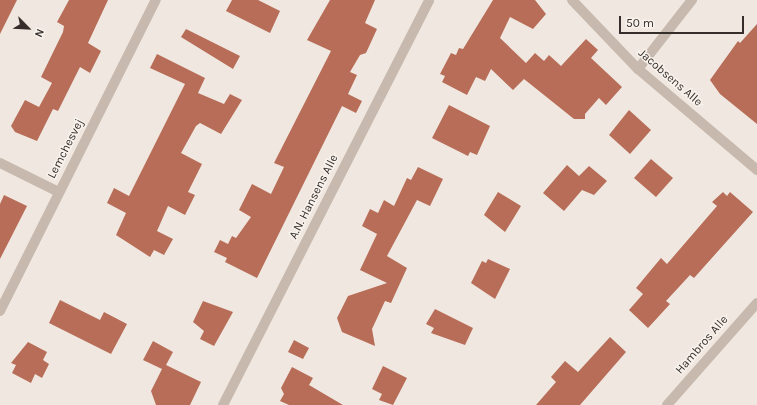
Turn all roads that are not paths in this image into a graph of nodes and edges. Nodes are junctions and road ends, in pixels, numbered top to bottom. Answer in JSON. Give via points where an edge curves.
{"nodes":[{"id":1,"x":156,"y":0,"type":"edge"},
{"id":2,"x":429,"y":0,"type":"edge"},
{"id":3,"x":572,"y":0,"type":"edge"},
{"id":4,"x":692,"y":0,"type":"edge"},
{"id":5,"x":638,"y":69,"type":"junction"},
{"id":6,"x":0,"y":163,"type":"edge"},
{"id":7,"x":757,"y":170,"type":"edge"},
{"id":8,"x":59,"y":192,"type":"junction"},
{"id":9,"x":757,"y":303,"type":"edge"},
{"id":10,"x":0,"y":311,"type":"edge"},
{"id":11,"x":223,"y":405,"type":"edge"},
{"id":12,"x":667,"y":405,"type":"edge"}],
"edges":[{"from":1,"to":8,"type":"street","name":"Lemchesvej"},
{"from":2,"to":11,"type":"street","name":"A.N. Hansens Alle"},
{"from":3,"to":5,"type":"street","name":"Jacobsens Alle"},
{"from":4,"to":5,"type":"street"},
{"from":5,"to":7,"type":"street","name":"Jacobsens Alle"},
{"from":6,"to":8,"type":"street"},
{"from":8,"to":10,"type":"street","name":"Lemchesvej"},
{"from":9,"to":12,"type":"street","name":"Hambros Alle"}]}
